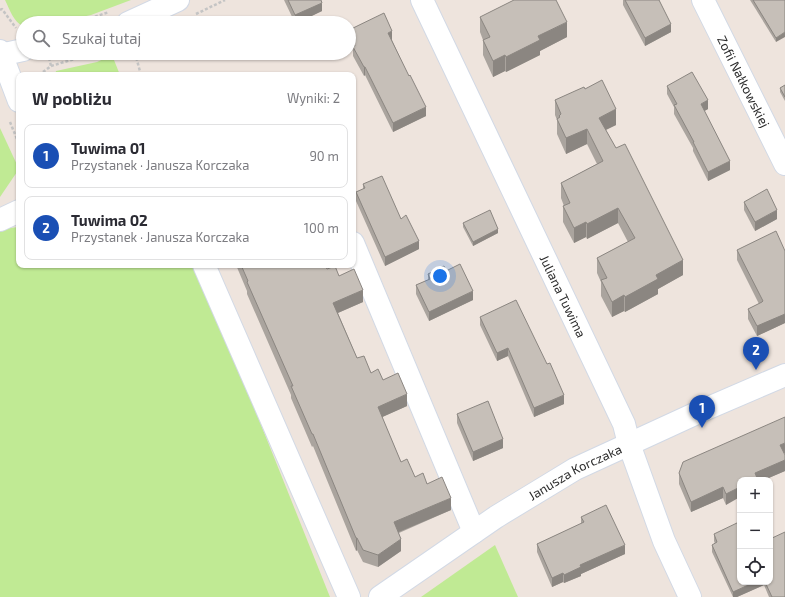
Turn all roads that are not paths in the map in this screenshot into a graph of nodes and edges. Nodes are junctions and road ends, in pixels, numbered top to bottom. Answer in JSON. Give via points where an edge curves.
{"nodes":[{"id":1,"x":422,"y":0,"type":"edge"},
{"id":2,"x":703,"y":0,"type":"edge"},
{"id":3,"x":185,"y":8,"type":"edge"},
{"id":4,"x":155,"y":16,"type":"edge"},
{"id":5,"x":16,"y":44,"type":"edge"},
{"id":6,"x":0,"y":54,"type":"edge"},
{"id":7,"x":16,"y":94,"type":"edge"},
{"id":8,"x":785,"y":164,"type":"edge"},
{"id":9,"x":16,"y":212,"type":"edge"},
{"id":10,"x":0,"y":220,"type":"edge"},
{"id":11,"x":356,"y":250,"type":"edge"},
{"id":12,"x":205,"y":268,"type":"edge"},
{"id":13,"x":785,"y":376,"type":"edge"},
{"id":14,"x":629,"y":444,"type":"junction"},
{"id":15,"x":474,"y":532,"type":"junction"},
{"id":16,"x":350,"y":597,"type":"edge"},
{"id":17,"x":380,"y":597,"type":"edge"},
{"id":18,"x":690,"y":597,"type":"edge"}],
"edges":[{"from":1,"to":14,"type":"street","name":"Juliana Tuwima","via":[[624,424]]},
{"from":2,"to":8,"type":"street","name":"Zofii Nałkowskiej"},
{"from":3,"to":4,"type":"street"},
{"from":5,"to":6,"type":"street"},
{"from":6,"to":7,"type":"street"},
{"from":9,"to":10,"type":"street"},
{"from":11,"to":15,"type":"street"},
{"from":12,"to":16,"type":"street"},
{"from":13,"to":14,"type":"street","name":"Janusza Korczaka"},
{"from":14,"to":15,"type":"street","name":"Janusza Korczaka","via":[[569,473]]},
{"from":14,"to":18,"type":"street","name":"Juliana Tuwima","via":[[664,541]]},
{"from":15,"to":17,"type":"street","name":"Janusza Korczaka"}]}
